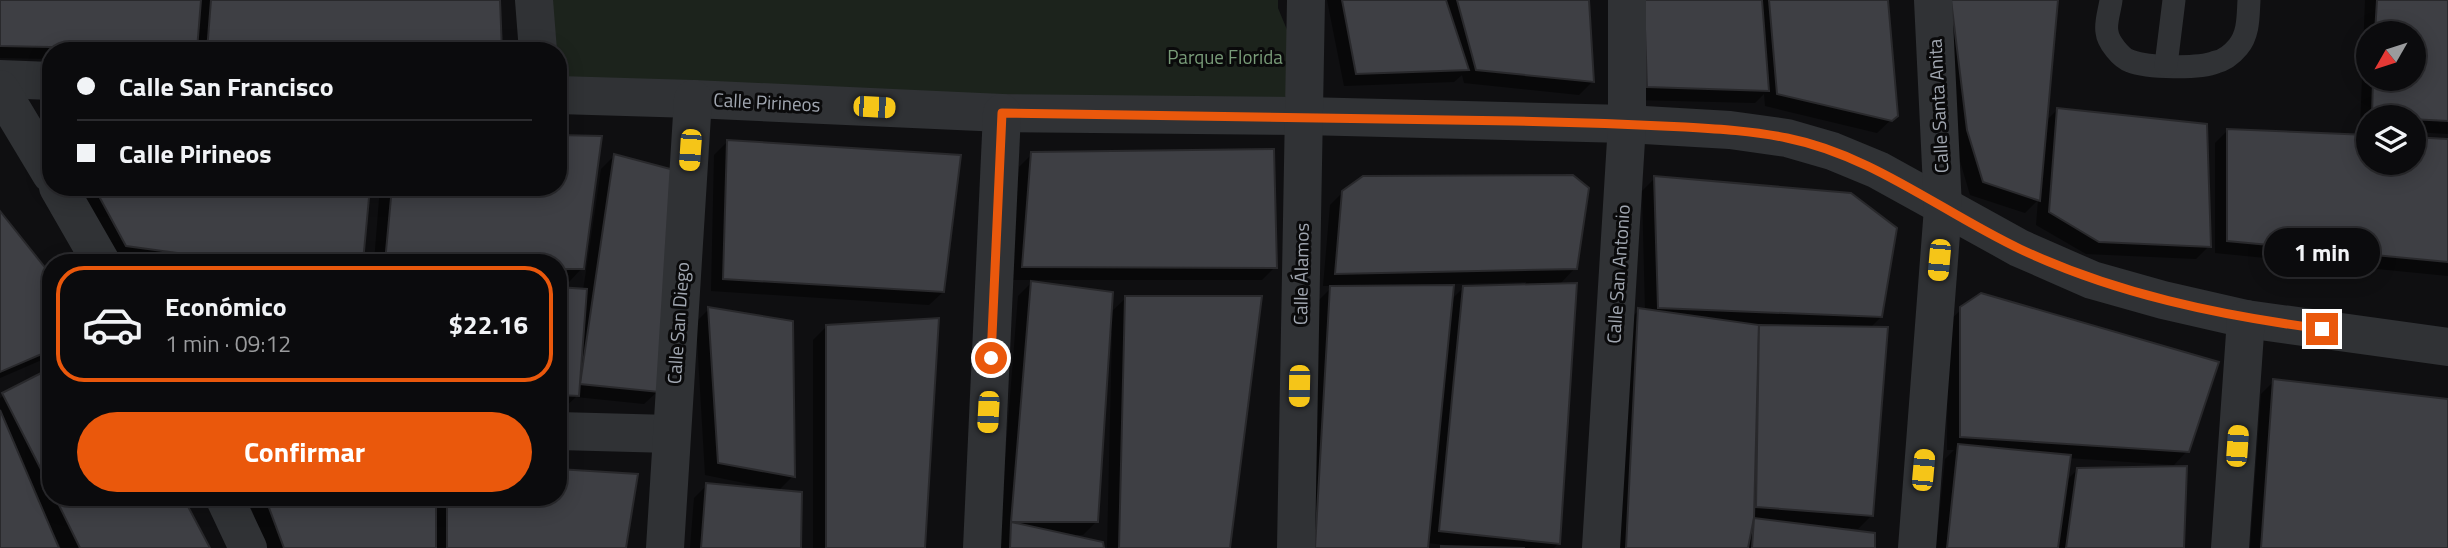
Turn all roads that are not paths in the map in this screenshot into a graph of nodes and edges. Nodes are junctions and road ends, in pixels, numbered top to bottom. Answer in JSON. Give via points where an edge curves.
{"nodes":[{"id":1,"x":534,"y":0,"type":"edge"},
{"id":2,"x":1306,"y":0,"type":"edge"},
{"id":3,"x":1627,"y":0,"type":"edge"},
{"id":4,"x":1933,"y":0,"type":"edge"},
{"id":5,"x":2111,"y":0,"type":"edge"},
{"id":6,"x":2174,"y":0,"type":"edge"},
{"id":7,"x":2249,"y":0,"type":"edge"},
{"id":8,"x":537,"y":42,"type":"edge"},
{"id":9,"x":2166,"y":65,"type":"junction"},
{"id":10,"x":0,"y":79,"type":"edge"},
{"id":11,"x":42,"y":81,"type":"edge"},
{"id":12,"x":0,"y":89,"type":"edge"},
{"id":13,"x":567,"y":95,"type":"edge"},
{"id":14,"x":693,"y":99,"type":"junction"},
{"id":15,"x":1002,"y":113,"type":"junction"},
{"id":16,"x":1304,"y":116,"type":"junction"},
{"id":17,"x":1627,"y":124,"type":"junction"},
{"id":18,"x":42,"y":159,"type":"edge"},
{"id":19,"x":63,"y":196,"type":"edge"},
{"id":20,"x":1943,"y":208,"type":"junction"},
{"id":21,"x":96,"y":254,"type":"edge"},
{"id":22,"x":2246,"y":319,"type":"junction"},
{"id":23,"x":2448,"y":347,"type":"edge"},
{"id":24,"x":567,"y":431,"type":"edge"},
{"id":25,"x":671,"y":434,"type":"junction"},
{"id":26,"x":228,"y":506,"type":"edge"},
{"id":27,"x":248,"y":548,"type":"edge"},
{"id":28,"x":665,"y":548,"type":"edge"},
{"id":29,"x":982,"y":548,"type":"edge"},
{"id":30,"x":1296,"y":548,"type":"edge"},
{"id":31,"x":1601,"y":548,"type":"edge"},
{"id":32,"x":1917,"y":548,"type":"edge"},
{"id":33,"x":2230,"y":548,"type":"edge"}],
"edges":[{"from":1,"to":8,"type":"street"},
{"from":2,"to":16,"type":"street","name":"Calle Álamos"},
{"from":3,"to":17,"type":"street","name":"Calle San Antonio"},
{"from":4,"to":20,"type":"street","name":"Calle Santa Anita"},
{"from":5,"to":9,"type":"lane","via":[[2107,33],[2115,48],[2128,61]]},
{"from":6,"to":9,"type":"lane"},
{"from":7,"to":9,"type":"lane","via":[[2247,31],[2230,55],[2216,63]]},
{"from":10,"to":11,"type":"street"},
{"from":12,"to":18,"type":"street"},
{"from":13,"to":14,"type":"street","name":"Calle Pirineos"},
{"from":14,"to":15,"type":"street","name":"Calle Pirineos"},
{"from":14,"to":25,"type":"street","name":"Calle San Diego"},
{"from":15,"to":16,"type":"street","name":"Calle Pirineos"},
{"from":15,"to":29,"type":"street"},
{"from":16,"to":17,"type":"street","name":"Calle Pirineos"},
{"from":16,"to":30,"type":"street","name":"Calle Álamos"},
{"from":17,"to":20,"type":"street","name":"Calle Pirineos","via":[[1787,138],[1878,170]]},
{"from":17,"to":31,"type":"street","name":"Calle San Antonio"},
{"from":19,"to":21,"type":"street"},
{"from":20,"to":22,"type":"street","name":"Calle Pirineos","via":[[2092,280]]},
{"from":20,"to":32,"type":"street","name":"Calle Santa Anita"},
{"from":22,"to":23,"type":"street","name":"Calle Pirineos"},
{"from":22,"to":33,"type":"street"},
{"from":24,"to":25,"type":"street"},
{"from":25,"to":28,"type":"street","name":"Calle San Diego"},
{"from":26,"to":27,"type":"street"}]}
